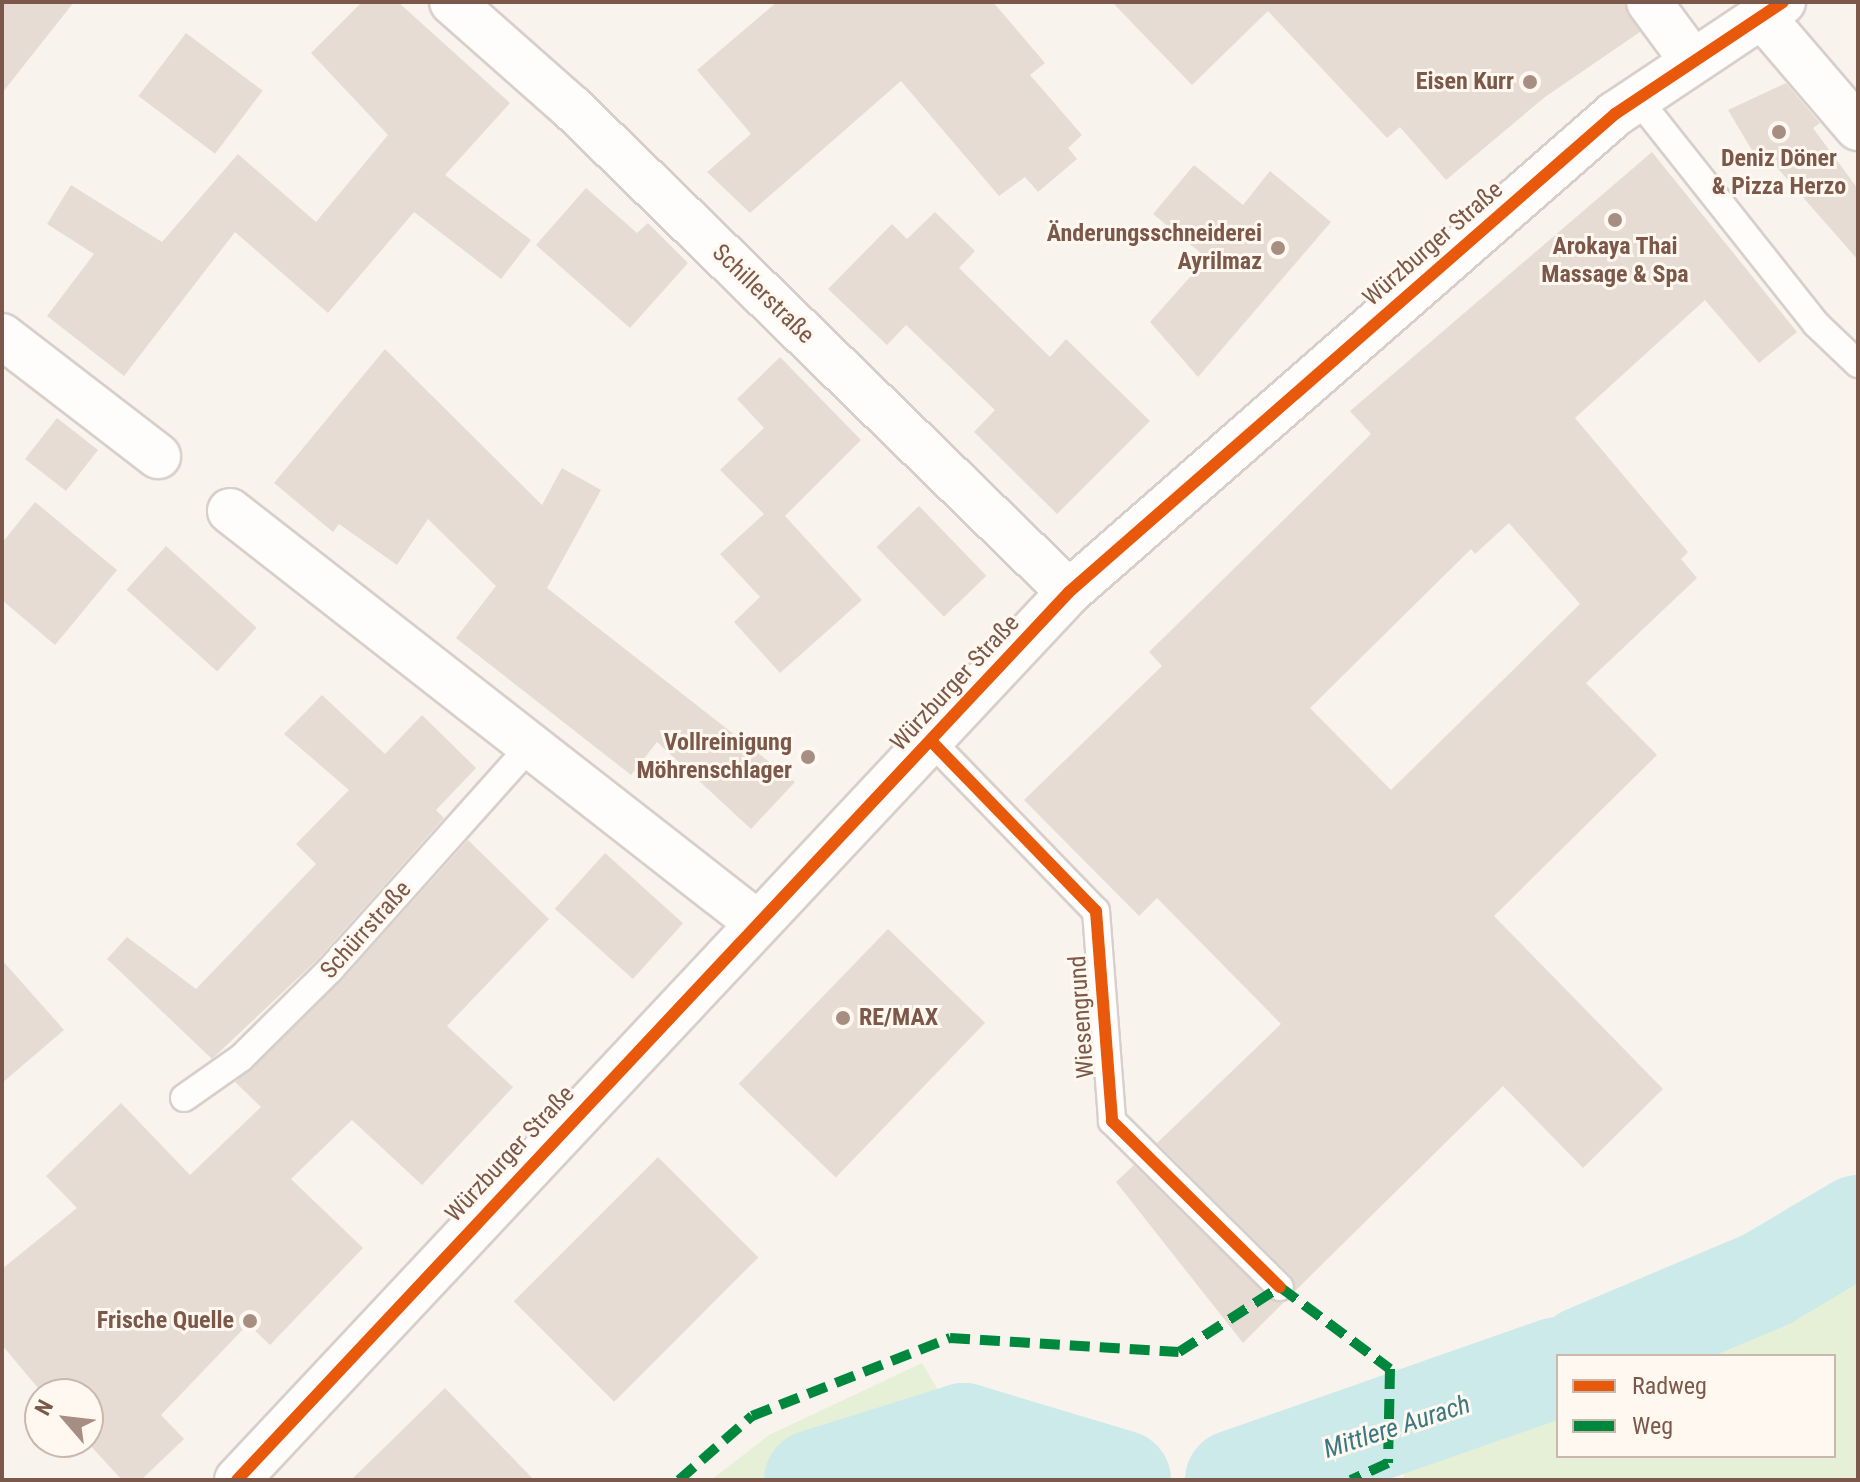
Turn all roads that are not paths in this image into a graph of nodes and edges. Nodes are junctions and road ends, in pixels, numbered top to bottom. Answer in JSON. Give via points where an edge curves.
{"nodes":[{"id":1,"x":452,"y":2,"type":"edge"},
{"id":2,"x":1649,"y":2,"type":"edge"},
{"id":3,"x":1772,"y":9,"type":"edge"},
{"id":4,"x":1691,"y":59,"type":"junction"},
{"id":5,"x":1637,"y":98,"type":"junction"},
{"id":6,"x":1858,"y":128,"type":"edge"},
{"id":7,"x":2,"y":336,"type":"edge"},
{"id":8,"x":1858,"y":364,"type":"edge"},
{"id":9,"x":158,"y":456,"type":"dead end"},
{"id":10,"x":230,"y":511,"type":"dead end"},
{"id":11,"x":1069,"y":592,"type":"junction"},
{"id":12,"x":932,"y":742,"type":"junction"},
{"id":13,"x":532,"y":744,"type":"junction"},
{"id":14,"x":756,"y":922,"type":"junction"},
{"id":15,"x":184,"y":1098,"type":"dead end"},
{"id":16,"x":1280,"y":1287,"type":"dead end"},
{"id":17,"x":237,"y":1480,"type":"edge"}],
"edges":[{"from":1,"to":11,"type":"street","name":"Schillerstraße","via":[[572,108]]},
{"from":2,"to":4,"type":"street"},
{"from":3,"to":4,"type":"street","name":"Würzburger Straße"},
{"from":3,"to":6,"type":"street"},
{"from":4,"to":5,"type":"street","name":"Würzburger Straße"},
{"from":5,"to":8,"type":"lane","via":[[1816,324]]},
{"from":5,"to":11,"type":"street","name":"Würzburger Straße"},
{"from":7,"to":9,"type":"street"},
{"from":10,"to":13,"type":"street"},
{"from":11,"to":12,"type":"street","name":"Würzburger Straße"},
{"from":12,"to":14,"type":"street","name":"Würzburger Straße"},
{"from":12,"to":16,"type":"lane","name":"Wiesengrund","via":[[1096,911],[1112,1121]]},
{"from":13,"to":14,"type":"street"},
{"from":13,"to":15,"type":"lane","name":"Schürrstraße","via":[[330,970],[241,1058]]},
{"from":14,"to":17,"type":"street","name":"Würzburger Straße"}]}
